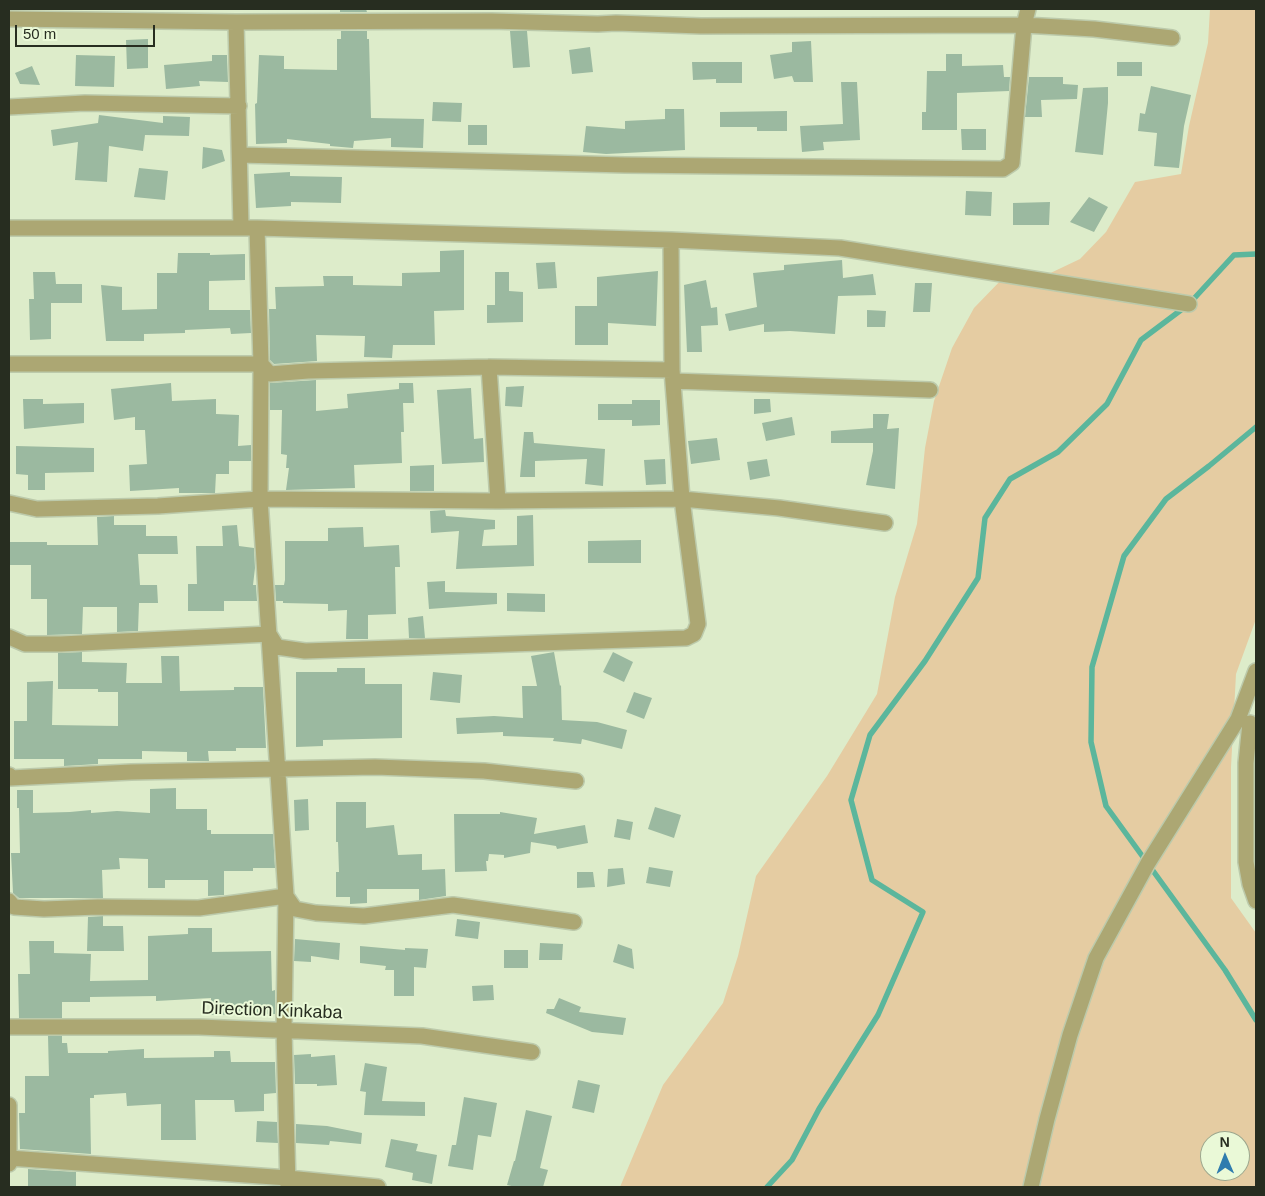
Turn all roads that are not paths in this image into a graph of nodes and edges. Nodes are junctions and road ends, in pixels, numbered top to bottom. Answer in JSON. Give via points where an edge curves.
{"nodes":[{"id":1,"x":1028,"y":9,"type":"edge"},
{"id":2,"x":147,"y":15,"type":"edge"},
{"id":3,"x":615,"y":16,"type":"edge"},
{"id":4,"x":9,"y":19,"type":"edge"},
{"id":5,"x":236,"y":22,"type":"junction"},
{"id":6,"x":1024,"y":25,"type":"junction"},
{"id":7,"x":1172,"y":38,"type":"dead end"},
{"id":8,"x":239,"y":106,"type":"junction"},
{"id":9,"x":9,"y":107,"type":"edge"},
{"id":10,"x":240,"y":155,"type":"junction"},
{"id":11,"x":9,"y":228,"type":"edge"},
{"id":12,"x":241,"y":228,"type":"junction"},
{"id":13,"x":257,"y":228,"type":"junction"},
{"id":14,"x":671,"y":240,"type":"junction"},
{"id":15,"x":1189,"y":304,"type":"dead end"},
{"id":16,"x":9,"y":364,"type":"edge"},
{"id":17,"x":261,"y":364,"type":"junction"},
{"id":18,"x":488,"y":367,"type":"junction"},
{"id":19,"x":673,"y":376,"type":"junction"},
{"id":20,"x":930,"y":390,"type":"dead end"},
{"id":21,"x":260,"y":499,"type":"junction"},
{"id":22,"x":682,"y":499,"type":"junction"},
{"id":23,"x":498,"y":501,"type":"junction"},
{"id":24,"x":9,"y":503,"type":"edge"},
{"id":25,"x":884,"y":523,"type":"dead end"},
{"id":26,"x":269,"y":634,"type":"junction"},
{"id":27,"x":9,"y":637,"type":"edge"},
{"id":28,"x":1256,"y":672,"type":"edge"},
{"id":29,"x":1248,"y":722,"type":"edge"},
{"id":30,"x":277,"y":769,"type":"junction"},
{"id":31,"x":9,"y":775,"type":"edge"},
{"id":32,"x":576,"y":781,"type":"dead end"},
{"id":33,"x":286,"y":896,"type":"junction"},
{"id":34,"x":9,"y":901,"type":"edge"},
{"id":35,"x":1256,"y":901,"type":"edge"},
{"id":36,"x":574,"y":922,"type":"dead end"},
{"id":37,"x":9,"y":1027,"type":"edge"},
{"id":38,"x":284,"y":1030,"type":"junction"},
{"id":39,"x":532,"y":1052,"type":"dead end"},
{"id":40,"x":9,"y":1105,"type":"edge"},
{"id":41,"x":9,"y":1158,"type":"edge"},
{"id":42,"x":9,"y":1164,"type":"edge"},
{"id":43,"x":288,"y":1182,"type":"edge"},
{"id":44,"x":378,"y":1187,"type":"edge"},
{"id":45,"x":1031,"y":1187,"type":"edge"}],
"edges":[{"from":1,"to":6,"type":"street"},
{"from":2,"to":4,"type":"street"},
{"from":2,"to":5,"type":"street"},
{"from":3,"to":5,"type":"street","via":[[598,24]]},
{"from":3,"to":6,"type":"street","via":[[701,26]]},
{"from":5,"to":8,"type":"street"},
{"from":6,"to":7,"type":"street"},
{"from":6,"to":10,"type":"street","via":[[1012,163],[1003,169],[625,165]]},
{"from":8,"to":9,"type":"street","via":[[85,103]]},
{"from":8,"to":10,"type":"street"},
{"from":10,"to":12,"type":"street"},
{"from":11,"to":12,"type":"street"},
{"from":12,"to":13,"type":"street"},
{"from":13,"to":14,"type":"street"},
{"from":13,"to":17,"type":"street"},
{"from":14,"to":15,"type":"street","via":[[840,248]]},
{"from":14,"to":19,"type":"street"},
{"from":16,"to":17,"type":"street"},
{"from":17,"to":18,"type":"street","via":[[270,374]]},
{"from":17,"to":21,"type":"street"},
{"from":18,"to":19,"type":"street"},
{"from":18,"to":23,"type":"street"},
{"from":19,"to":20,"type":"street"},
{"from":19,"to":22,"type":"street"},
{"from":21,"to":23,"type":"street"},
{"from":21,"to":24,"type":"street","via":[[37,509]]},
{"from":21,"to":26,"type":"street"},
{"from":22,"to":23,"type":"street"},
{"from":22,"to":25,"type":"street","via":[[779,508]]},
{"from":22,"to":26,"type":"street","via":[[698,624],[694,634],[686,638],[305,651],[277,647]]},
{"from":26,"to":27,"type":"street","via":[[61,644],[25,644]]},
{"from":26,"to":30,"type":"street"},
{"from":28,"to":29,"type":"street"},
{"from":29,"to":35,"type":"street","via":[[1246,862]]},
{"from":29,"to":45,"type":"street","via":[[1148,863],[1096,958],[1070,1035]]},
{"from":30,"to":31,"type":"street","via":[[11,778]]},
{"from":30,"to":32,"type":"street","via":[[375,767],[484,771]]},
{"from":30,"to":33,"type":"street"},
{"from":33,"to":34,"type":"street","via":[[199,908],[14,907]]},
{"from":33,"to":36,"type":"street","via":[[295,909],[316,913],[364,916],[453,905]]},
{"from":33,"to":38,"type":"street"},
{"from":37,"to":38,"type":"street","name":"Direction Kinkaba"},
{"from":38,"to":39,"type":"street","name":"Direction Kinkaba","via":[[422,1036]]},
{"from":38,"to":43,"type":"street"},
{"from":40,"to":41,"type":"street"},
{"from":41,"to":42,"type":"street"},
{"from":41,"to":43,"type":"street"},
{"from":43,"to":44,"type":"street"}]}
